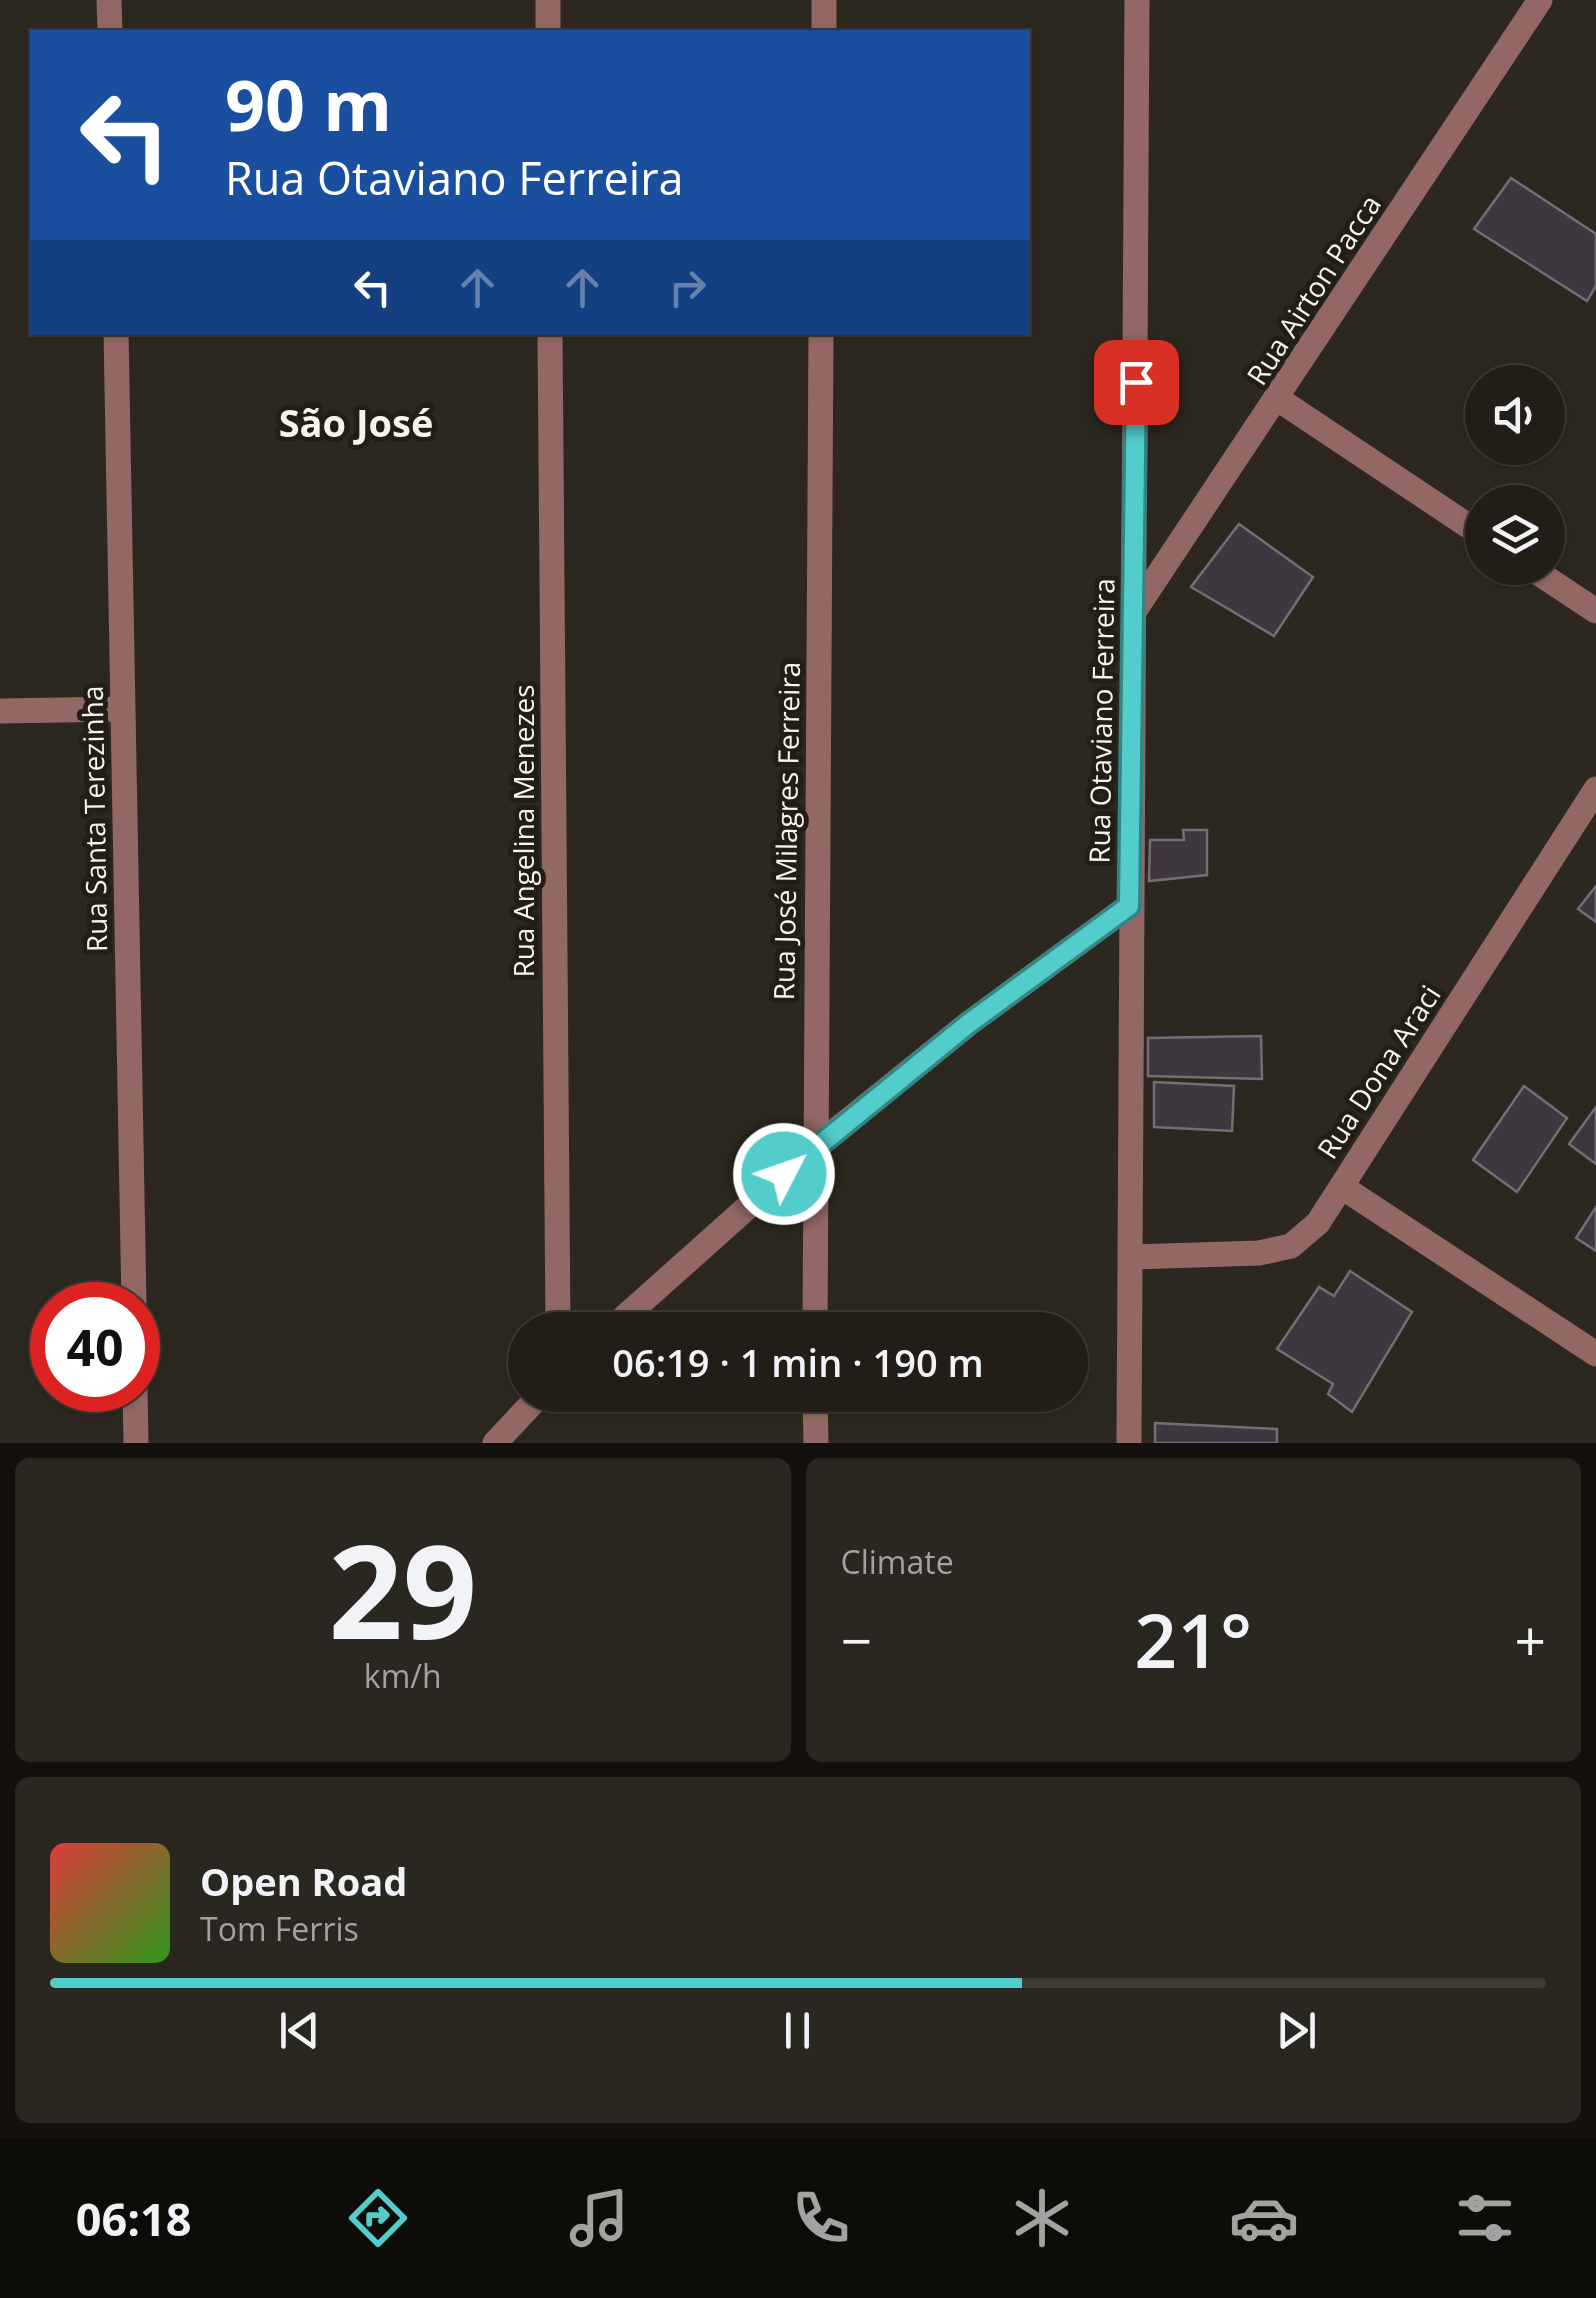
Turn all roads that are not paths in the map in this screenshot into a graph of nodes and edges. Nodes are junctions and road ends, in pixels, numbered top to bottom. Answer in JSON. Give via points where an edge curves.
{"nodes":[{"id":1,"x":109,"y":0,"type":"edge"},
{"id":2,"x":548,"y":0,"type":"edge"},
{"id":3,"x":824,"y":0,"type":"edge"},
{"id":4,"x":1138,"y":0,"type":"edge"},
{"id":5,"x":1540,"y":0,"type":"edge"},
{"id":6,"x":110,"y":30,"type":"edge"},
{"id":7,"x":548,"y":30,"type":"edge"},
{"id":8,"x":824,"y":30,"type":"edge"},
{"id":9,"x":116,"y":335,"type":"edge"},
{"id":10,"x":550,"y":335,"type":"edge"},
{"id":11,"x":821,"y":335,"type":"edge"},
{"id":12,"x":1278,"y":399,"type":"junction"},
{"id":13,"x":1465,"y":524,"type":"edge"},
{"id":14,"x":1557,"y":585,"type":"edge"},
{"id":15,"x":1135,"y":610,"type":"junction"},
{"id":16,"x":1596,"y":611,"type":"edge"},
{"id":17,"x":123,"y":709,"type":"junction"},
{"id":18,"x":0,"y":711,"type":"edge"},
{"id":19,"x":1596,"y":790,"type":"edge"},
{"id":20,"x":1129,"y":906,"type":"junction"},
{"id":21,"x":814,"y":1148,"type":"junction"},
{"id":22,"x":1342,"y":1187,"type":"junction"},
{"id":23,"x":1132,"y":1257,"type":"junction"},
{"id":24,"x":134,"y":1282,"type":"edge"},
{"id":25,"x":558,"y":1312,"type":"edge"},
{"id":26,"x":630,"y":1312,"type":"edge"},
{"id":27,"x":815,"y":1312,"type":"edge"},
{"id":28,"x":1596,"y":1354,"type":"edge"},
{"id":29,"x":135,"y":1412,"type":"edge"},
{"id":30,"x":524,"y":1412,"type":"edge"},
{"id":31,"x":815,"y":1412,"type":"edge"},
{"id":32,"x":136,"y":1443,"type":"edge"},
{"id":33,"x":494,"y":1443,"type":"edge"},
{"id":34,"x":816,"y":1443,"type":"edge"},
{"id":35,"x":1129,"y":1443,"type":"edge"}],
"edges":[{"from":1,"to":6,"type":"street"},
{"from":2,"to":7,"type":"street"},
{"from":3,"to":8,"type":"street"},
{"from":4,"to":15,"type":"street","name":"Rua Otaviano Ferreira"},
{"from":5,"to":12,"type":"street","name":"Rua Airton Pacca"},
{"from":9,"to":17,"type":"street","name":"Rua Santa Terezinha"},
{"from":10,"to":25,"type":"street","name":"Rua Angelina Menezes"},
{"from":11,"to":21,"type":"street","name":"Rua José Milagres Ferreira"},
{"from":12,"to":13,"type":"street"},
{"from":12,"to":15,"type":"street","name":"Rua Airton Pacca"},
{"from":14,"to":16,"type":"street"},
{"from":15,"to":20,"type":"street","name":"Rua Otaviano Ferreira"},
{"from":17,"to":18,"type":"street"},
{"from":17,"to":24,"type":"street","name":"Rua Santa Terezinha"},
{"from":19,"to":22,"type":"street","name":"Rua Dona Araci"},
{"from":20,"to":21,"type":"street"},
{"from":20,"to":23,"type":"street","name":"Rua Otaviano Ferreira"},
{"from":21,"to":26,"type":"street"},
{"from":21,"to":27,"type":"street","name":"Rua José Milagres Ferreira"},
{"from":22,"to":23,"type":"street","name":"Rua Dona Araci","via":[[1318,1223],[1291,1246]]},
{"from":22,"to":28,"type":"street"},
{"from":23,"to":35,"type":"street","name":"Rua Otaviano Ferreira"},
{"from":29,"to":32,"type":"street"},
{"from":30,"to":33,"type":"street"},
{"from":31,"to":34,"type":"street"}]}
